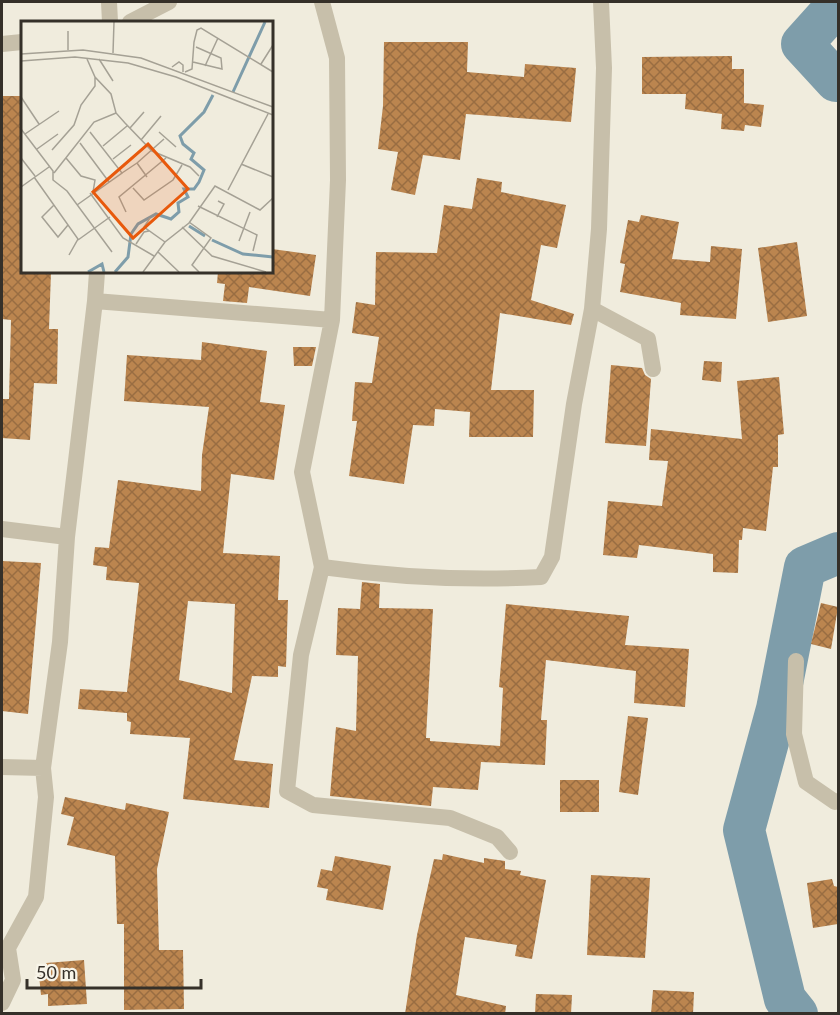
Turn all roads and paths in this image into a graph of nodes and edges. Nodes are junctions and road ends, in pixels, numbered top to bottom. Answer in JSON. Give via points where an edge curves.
{"nodes":[{"id":1,"x":109,"y":2,"type":"edge"},
{"id":2,"x":169,"y":2,"type":"edge"},
{"id":3,"x":322,"y":2,"type":"edge"},
{"id":4,"x":601,"y":2,"type":"edge"},
{"id":5,"x":110,"y":21,"type":"edge"},
{"id":6,"x":132,"y":21,"type":"edge"},
{"id":7,"x":21,"y":42,"type":"edge"},
{"id":8,"x":2,"y":44,"type":"edge"},
{"id":9,"x":97,"y":273,"type":"edge"},
{"id":10,"x":95,"y":301,"type":"junction"},
{"id":11,"x":592,"y":309,"type":"junction"},
{"id":12,"x":332,"y":320,"type":"junction"},
{"id":13,"x":653,"y":369,"type":"dead end"},
{"id":14,"x":2,"y":529,"type":"edge"},
{"id":15,"x":67,"y":537,"type":"junction"},
{"id":16,"x":322,"y":567,"type":"junction"},
{"id":17,"x":796,"y":661,"type":"dead end"},
{"id":18,"x":2,"y":767,"type":"edge"},
{"id":19,"x":43,"y":768,"type":"junction"},
{"id":20,"x":838,"y":801,"type":"edge"},
{"id":21,"x":510,"y":852,"type":"dead end"},
{"id":22,"x":2,"y":1003,"type":"edge"}],
"edges":[{"from":1,"to":5,"type":"street"},
{"from":2,"to":6,"type":"street"},
{"from":3,"to":12,"type":"street","via":[[337,58],[338,180]]},
{"from":4,"to":11,"type":"street","via":[[604,68],[599,229]]},
{"from":7,"to":8,"type":"street"},
{"from":9,"to":10,"type":"street"},
{"from":10,"to":12,"type":"street"},
{"from":10,"to":15,"type":"street"},
{"from":11,"to":13,"type":"street","via":[[648,339]]},
{"from":11,"to":16,"type":"street","via":[[552,556],[541,577],[378,574]]},
{"from":12,"to":16,"type":"street","via":[[302,472]]},
{"from":14,"to":15,"type":"street"},
{"from":15,"to":19,"type":"street","via":[[60,642]]},
{"from":16,"to":21,"type":"street","via":[[301,656],[287,791],[313,805],[450,818],[497,837]]},
{"from":17,"to":20,"type":"street","via":[[794,734],[807,782]]},
{"from":18,"to":19,"type":"street"},
{"from":19,"to":22,"type":"street","via":[[46,797],[36,897],[8,948],[13,980]]}]}
